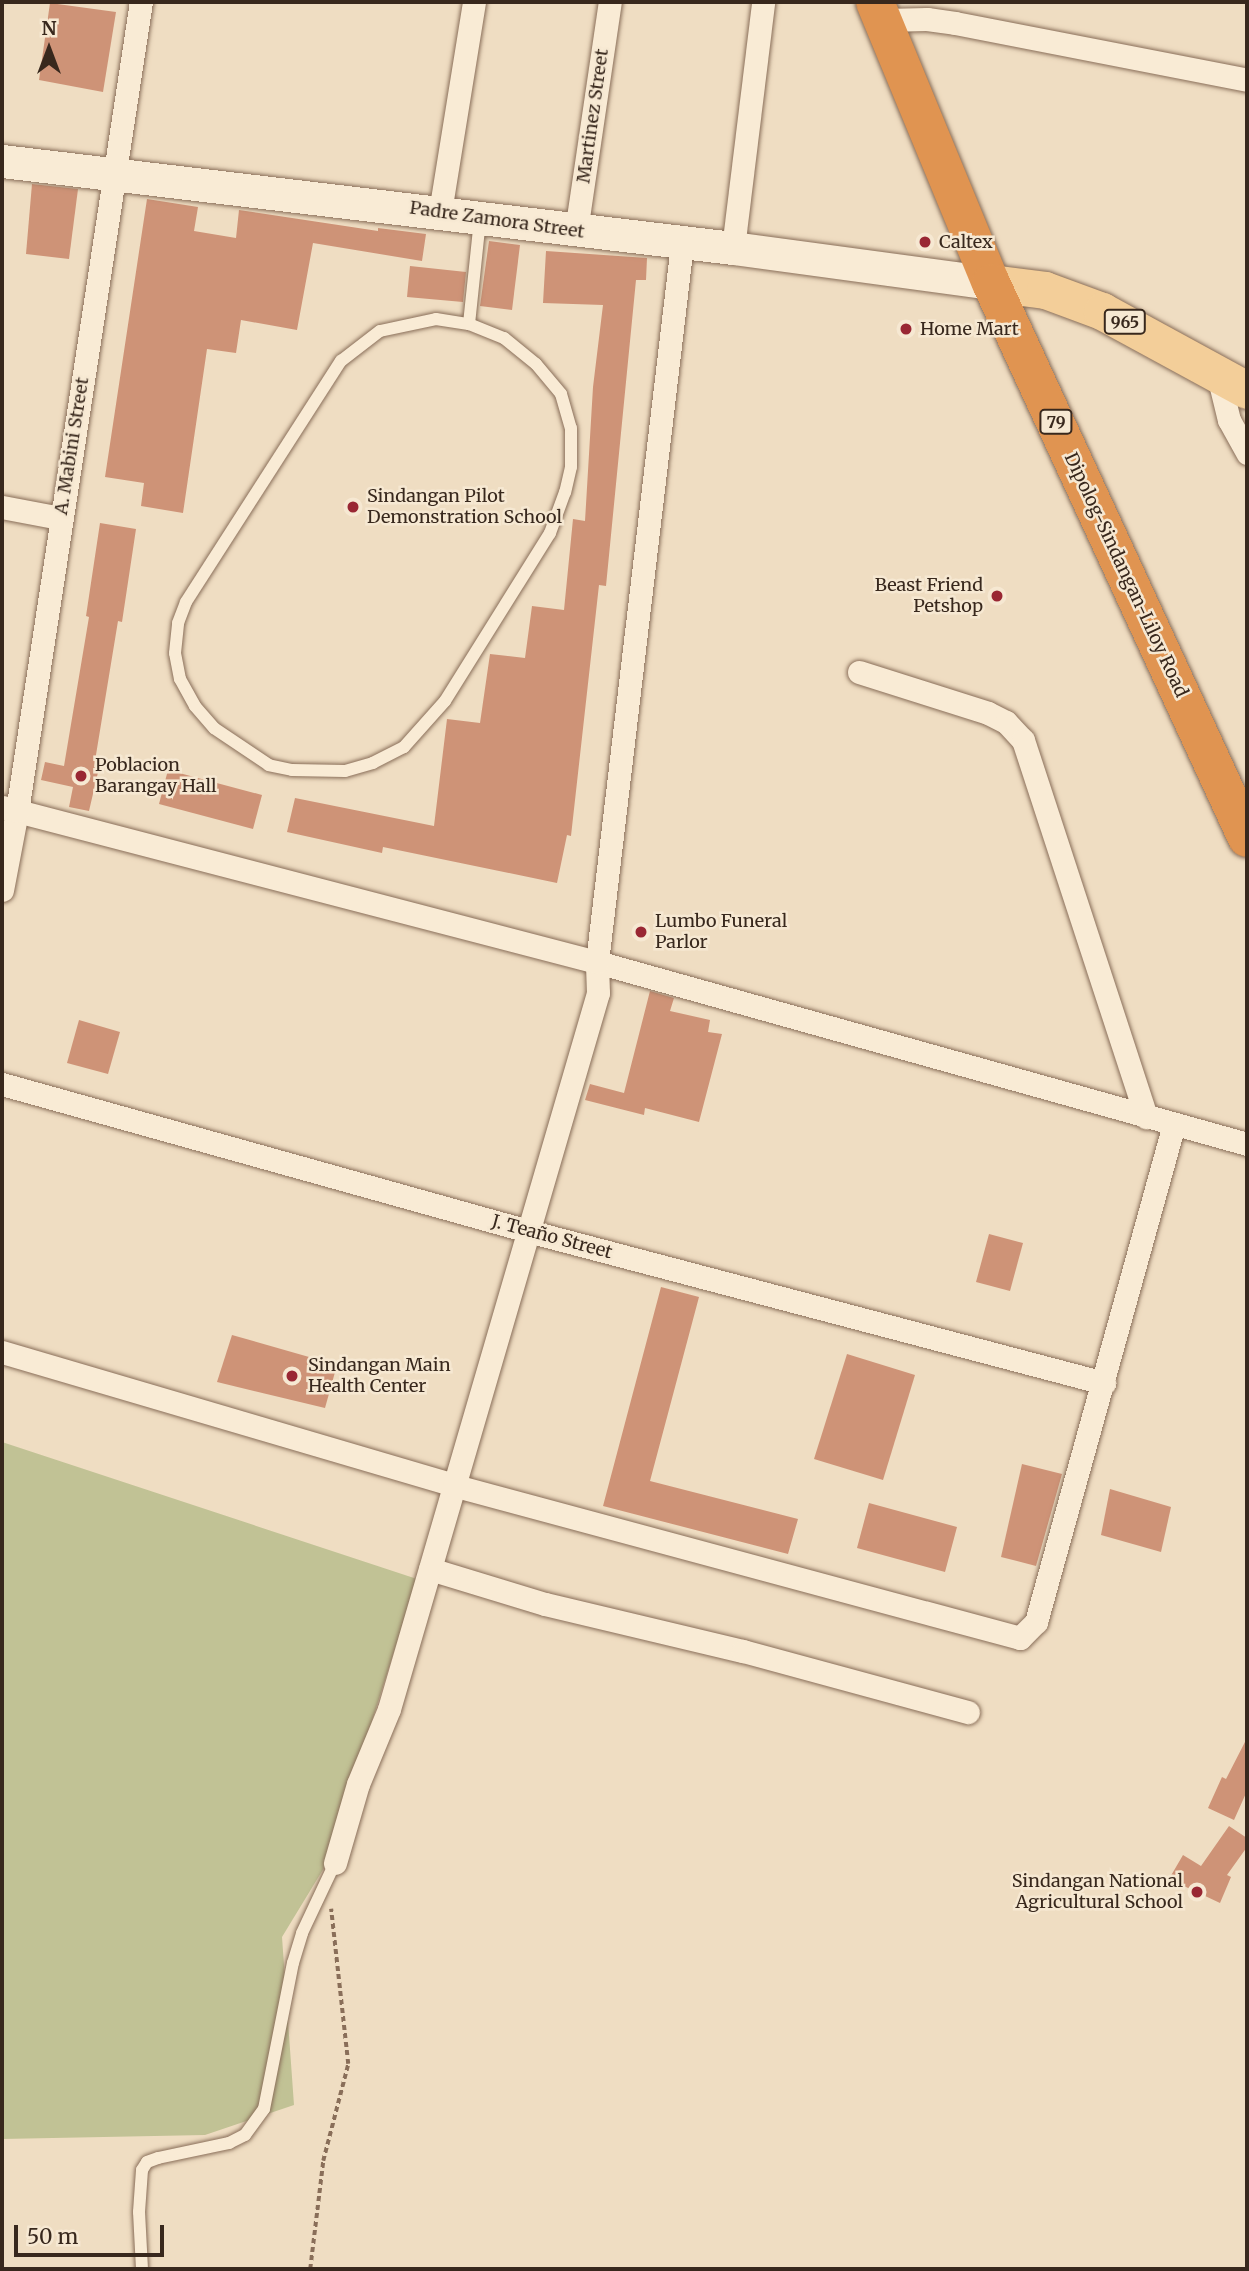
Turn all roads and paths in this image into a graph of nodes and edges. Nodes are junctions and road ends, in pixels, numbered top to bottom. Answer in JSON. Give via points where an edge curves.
{"nodes":[{"id":1,"x":141,"y":2,"type":"edge"},
{"id":2,"x":474,"y":2,"type":"edge"},
{"id":3,"x":610,"y":2,"type":"edge"},
{"id":4,"x":763,"y":2,"type":"edge"},
{"id":5,"x":879,"y":11,"type":"edge"},
{"id":6,"x":1247,"y":80,"type":"edge"},
{"id":7,"x":2,"y":161,"type":"edge"},
{"id":8,"x":114,"y":176,"type":"junction"},
{"id":9,"x":440,"y":212,"type":"junction"},
{"id":10,"x":480,"y":217,"type":"junction"},
{"id":11,"x":576,"y":231,"type":"junction"},
{"id":12,"x":682,"y":244,"type":"junction"},
{"id":13,"x":733,"y":248,"type":"junction"},
{"id":14,"x":991,"y":283,"type":"junction"},
{"id":15,"x":469,"y":324,"type":"junction"},
{"id":16,"x":1232,"y":382,"type":"edge"},
{"id":17,"x":1247,"y":453,"type":"edge"},
{"id":18,"x":2,"y":507,"type":"edge"},
{"id":19,"x":60,"y":518,"type":"junction"},
{"id":20,"x":859,"y":672,"type":"dead end"},
{"id":21,"x":9,"y":809,"type":"edge"},
{"id":22,"x":1247,"y":838,"type":"edge"},
{"id":23,"x":2,"y":890,"type":"edge"},
{"id":24,"x":597,"y":962,"type":"junction"},
{"id":25,"x":2,"y":1084,"type":"edge"},
{"id":26,"x":1146,"y":1116,"type":"junction"},
{"id":27,"x":1174,"y":1124,"type":"junction"},
{"id":28,"x":1247,"y":1144,"type":"edge"},
{"id":29,"x":528,"y":1231,"type":"junction"},
{"id":30,"x":2,"y":1352,"type":"edge"},
{"id":31,"x":1104,"y":1383,"type":"junction"},
{"id":32,"x":456,"y":1486,"type":"junction"},
{"id":33,"x":430,"y":1569,"type":"junction"},
{"id":34,"x":968,"y":1712,"type":"dead end"},
{"id":35,"x":332,"y":1871,"type":"junction"},
{"id":36,"x":142,"y":2269,"type":"edge"},
{"id":37,"x":310,"y":2269,"type":"edge"}],
"edges":[{"from":1,"to":8,"type":"street","name":"A. Mabini Street"},
{"from":2,"to":9,"type":"street"},
{"from":3,"to":11,"type":"street","name":"Martinez Street"},
{"from":4,"to":13,"type":"street"},
{"from":5,"to":6,"type":"street"},
{"from":5,"to":14,"type":"highway","name":"Dipolog-Sindangan-Liloy Road","number":"79"},
{"from":7,"to":8,"type":"street","name":"Padre Zamora Street"},
{"from":8,"to":9,"type":"street","name":"Padre Zamora Street"},
{"from":8,"to":19,"type":"street","name":"A. Mabini Street"},
{"from":9,"to":10,"type":"street","name":"Padre Zamora Street"},
{"from":10,"to":11,"type":"street","name":"Padre Zamora Street"},
{"from":10,"to":15,"type":"lane"},
{"from":11,"to":12,"type":"street","name":"Padre Zamora Street"},
{"from":12,"to":13,"type":"street","name":"Padre Zamora Street"},
{"from":12,"to":24,"type":"street"},
{"from":13,"to":14,"type":"street","name":"Padre Zamora Street"},
{"from":14,"to":16,"type":"main road","number":"965","via":[[1045,290],[1093,307]]},
{"from":14,"to":22,"type":"highway","name":"Dipolog-Sindangan-Liloy Road","number":"79"},
{"from":15,"to":15,"type":"lane","via":[[504,338],[537,364],[561,394],[570,428],[570,467],[550,533],[445,701],[404,747],[345,771],[269,765],[214,728],[180,679],[175,653],[186,602],[341,361],[380,331],[393,327],[436,319]]},
{"from":16,"to":17,"type":"street","via":[[1229,420]]},
{"from":18,"to":19,"type":"street"},
{"from":19,"to":21,"type":"street","name":"A. Mabini Street"},
{"from":20,"to":26,"type":"street","via":[[988,713],[1006,722],[1023,740]]},
{"from":21,"to":23,"type":"street","name":"A. Mabini Street"},
{"from":21,"to":24,"type":"street"},
{"from":24,"to":26,"type":"street"},
{"from":24,"to":29,"type":"street","via":[[598,993]]},
{"from":25,"to":29,"type":"street","name":"J. Teaño Street"},
{"from":26,"to":27,"type":"street"},
{"from":27,"to":28,"type":"street"},
{"from":27,"to":31,"type":"street"},
{"from":29,"to":31,"type":"street","name":"J. Teaño Street"},
{"from":29,"to":32,"type":"street"},
{"from":30,"to":32,"type":"street"},
{"from":31,"to":32,"type":"street","via":[[1036,1622],[1020,1638]]},
{"from":32,"to":33,"type":"street"},
{"from":33,"to":34,"type":"street","via":[[545,1604]]},
{"from":33,"to":35,"type":"street","via":[[389,1709],[358,1784]]},
{"from":35,"to":36,"type":"lane","via":[[293,1963],[264,2109],[245,2135],[229,2143],[158,2158],[142,2170]]},
{"from":35,"to":37,"type":"path","via":[[348,2064],[323,2161]]}]}
